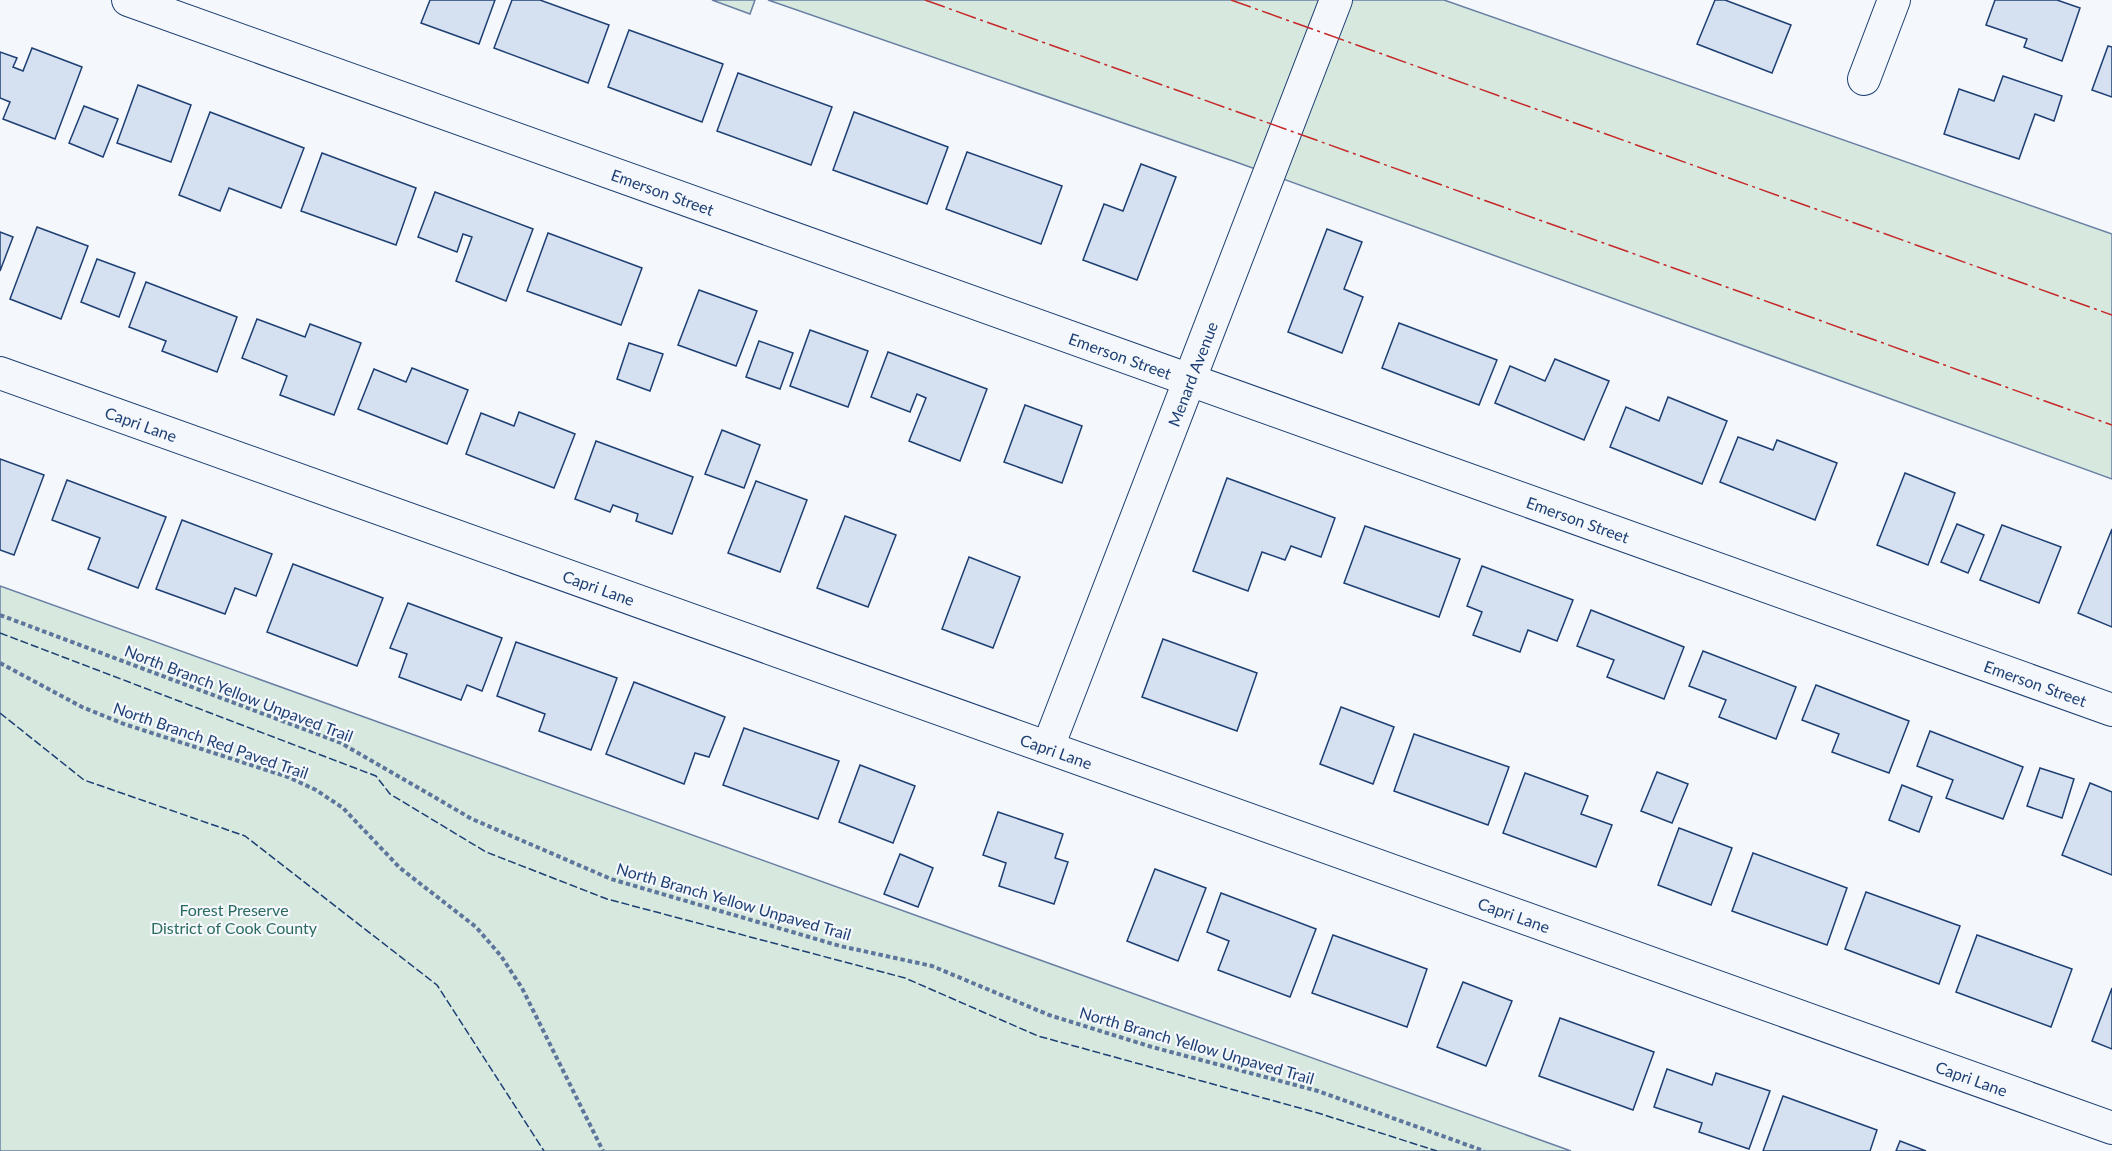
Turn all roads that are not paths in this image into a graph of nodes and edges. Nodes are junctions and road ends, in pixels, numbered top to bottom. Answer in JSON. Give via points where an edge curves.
{"nodes":[{"id":1,"x":128,"y":0,"type":"edge"},
{"id":2,"x":1336,"y":0,"type":"edge"},
{"id":3,"x":1894,"y":0,"type":"edge"},
{"id":4,"x":1864,"y":79,"type":"dead end"},
{"id":5,"x":0,"y":373,"type":"edge"},
{"id":6,"x":1189,"y":381,"type":"junction"},
{"id":7,"x":2112,"y":710,"type":"edge"},
{"id":8,"x":1048,"y":747,"type":"junction"},
{"id":9,"x":2112,"y":1128,"type":"edge"}],
"edges":[{"from":1,"to":6,"type":"street","name":"Emerson Street"},
{"from":2,"to":6,"type":"street","name":"Menard Avenue"},
{"from":3,"to":4,"type":"street"},
{"from":5,"to":8,"type":"street","name":"Capri Lane"},
{"from":6,"to":7,"type":"street","name":"Emerson Street"},
{"from":6,"to":8,"type":"street","name":"Menard Avenue"},
{"from":8,"to":9,"type":"street","name":"Capri Lane"}]}
